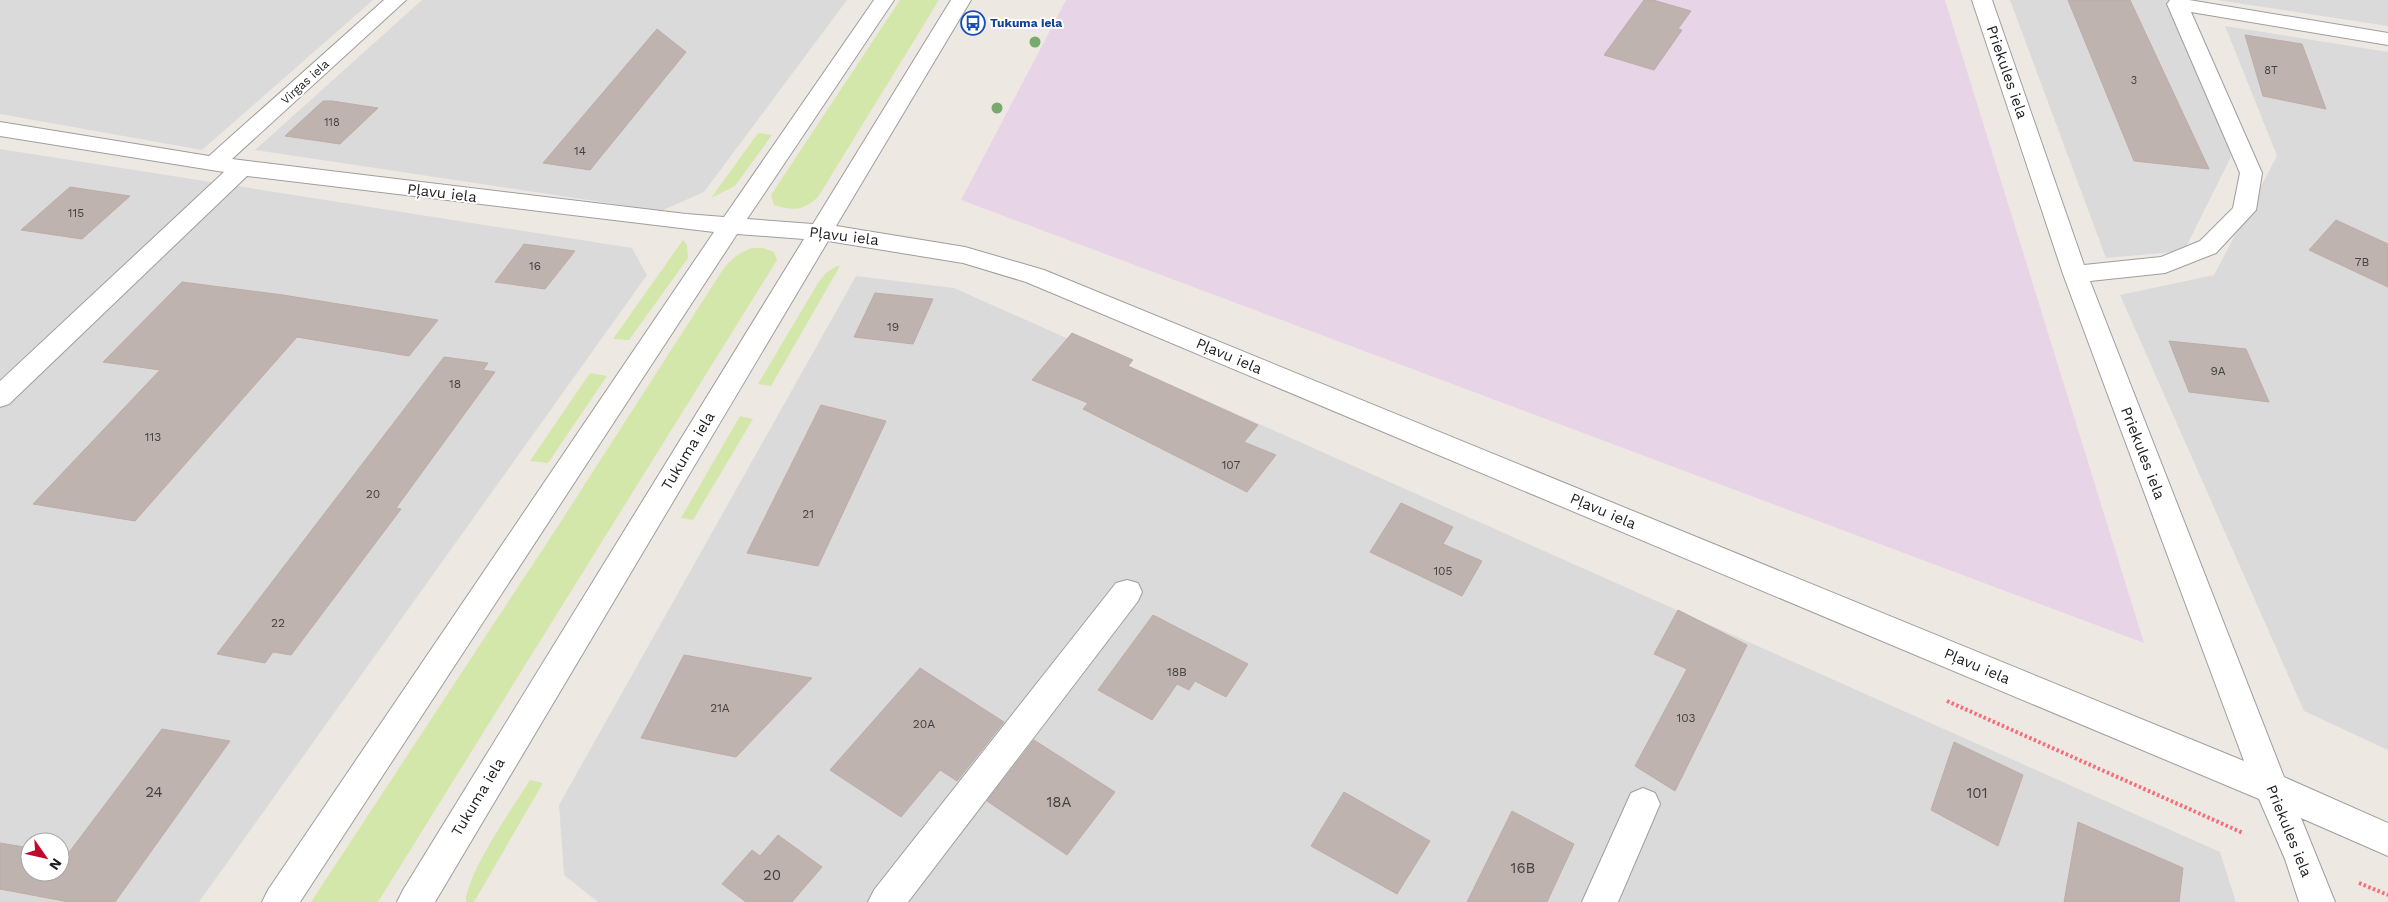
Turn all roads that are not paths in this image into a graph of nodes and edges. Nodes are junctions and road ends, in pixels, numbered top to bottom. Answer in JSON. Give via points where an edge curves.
{"nodes":[{"id":1,"x":396,"y":0,"type":"edge"},
{"id":2,"x":884,"y":0,"type":"edge"},
{"id":3,"x":961,"y":0,"type":"edge"},
{"id":4,"x":1982,"y":0,"type":"edge"},
{"id":5,"x":2175,"y":4,"type":"edge"},
{"id":6,"x":2388,"y":39,"type":"edge"},
{"id":7,"x":0,"y":129,"type":"edge"},
{"id":8,"x":213,"y":164,"type":"junction"},
{"id":9,"x":242,"y":168,"type":"junction"},
{"id":10,"x":731,"y":225,"type":"junction"},
{"id":11,"x":821,"y":232,"type":"junction"},
{"id":12,"x":2075,"y":274,"type":"junction"},
{"id":13,"x":0,"y":396,"type":"edge"},
{"id":14,"x":1127,"y":592,"type":"dead end"},
{"id":15,"x":2271,"y":788,"type":"junction"},
{"id":16,"x":1643,"y":804,"type":"dead end"},
{"id":17,"x":2388,"y":840,"type":"edge"},
{"id":18,"x":280,"y":902,"type":"edge"},
{"id":19,"x":414,"y":902,"type":"edge"},
{"id":20,"x":886,"y":902,"type":"edge"},
{"id":21,"x":1600,"y":902,"type":"edge"},
{"id":22,"x":2317,"y":902,"type":"edge"}],
"edges":[{"from":1,"to":8,"type":"street","name":"Virgas iela"},
{"from":2,"to":10,"type":"street"},
{"from":3,"to":11,"type":"street","name":"Tukuma iela"},
{"from":4,"to":12,"type":"street","name":"Priekules iela"},
{"from":5,"to":6,"type":"street"},
{"from":5,"to":12,"type":"street","via":[[2251,173],[2244,210],[2208,247],[2165,265]]},
{"from":7,"to":8,"type":"street","name":"Pļavu iela"},
{"from":8,"to":9,"type":"street","name":"Pļavu iela"},
{"from":9,"to":10,"type":"street","name":"Pļavu iela"},
{"from":9,"to":13,"type":"street"},
{"from":10,"to":11,"type":"street","name":"Pļavu iela"},
{"from":10,"to":18,"type":"street"},
{"from":11,"to":15,"type":"street","name":"Pļavu iela","via":[[965,255],[1035,276]]},
{"from":11,"to":19,"type":"street","name":"Tukuma iela"},
{"from":12,"to":15,"type":"street","name":"Priekules iela"},
{"from":14,"to":20,"type":"street"},
{"from":15,"to":17,"type":"street","name":"Pļavu iela"},
{"from":15,"to":22,"type":"street","name":"Priekules iela"},
{"from":16,"to":21,"type":"street"}]}
